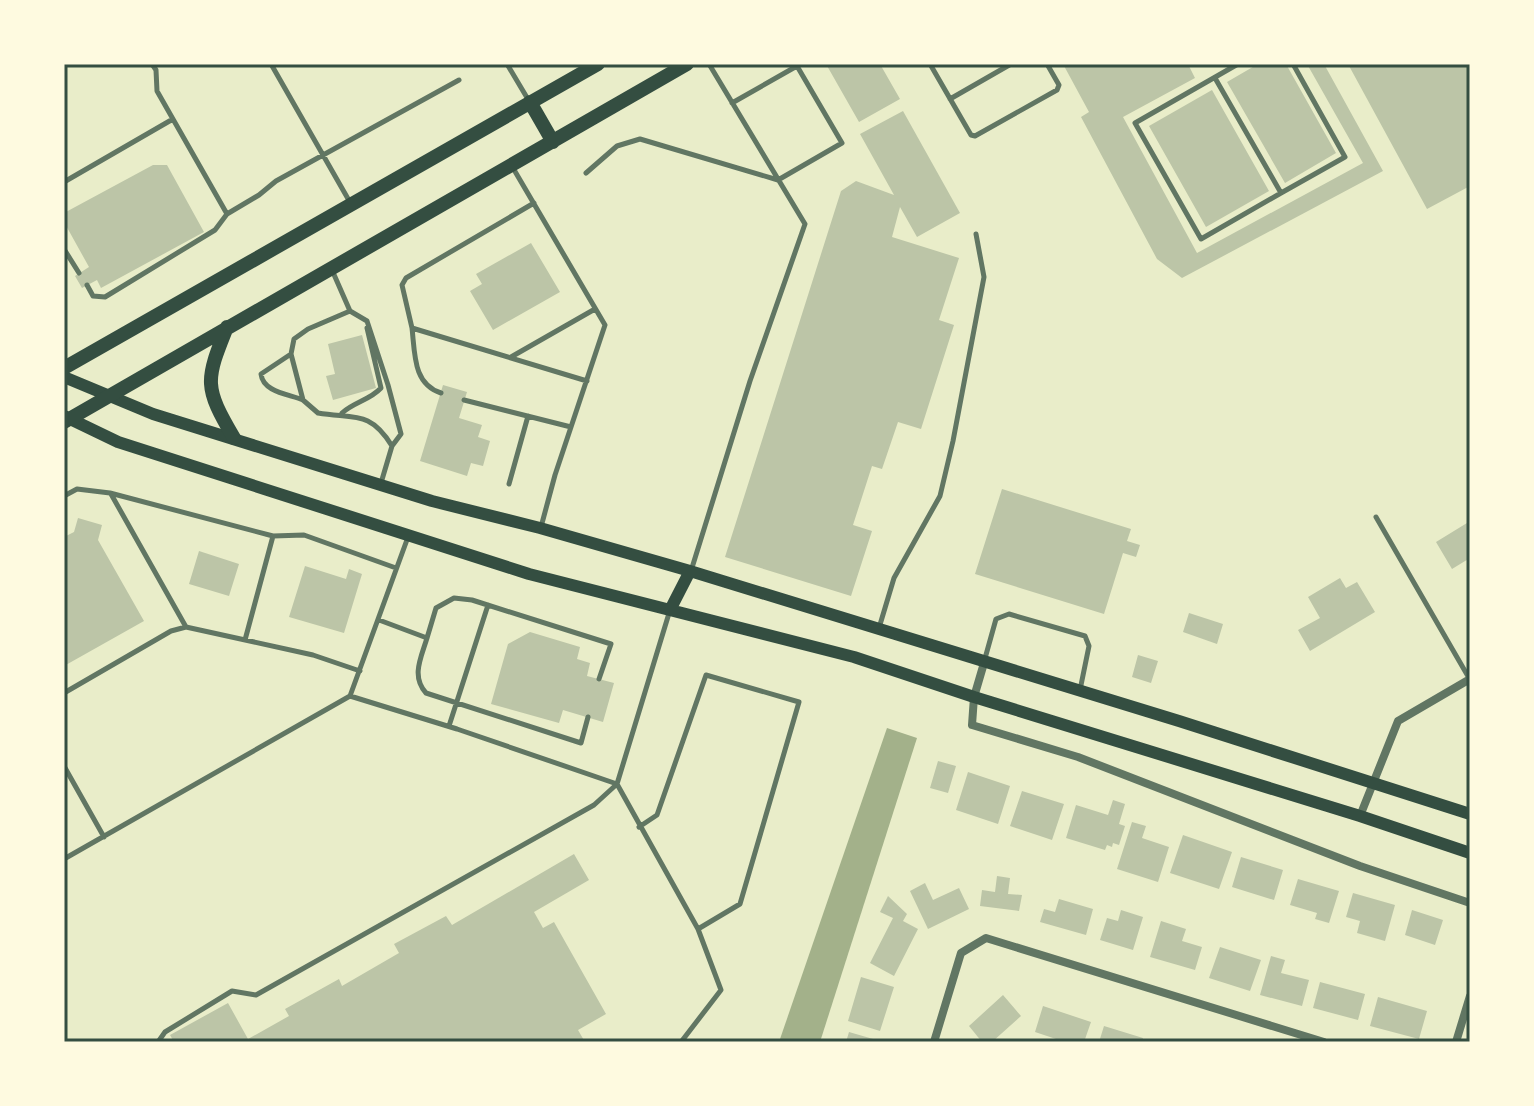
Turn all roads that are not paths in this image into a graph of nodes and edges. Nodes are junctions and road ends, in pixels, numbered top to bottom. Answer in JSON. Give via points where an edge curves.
{"nodes":[{"id":1,"x":152,"y":64,"type":"edge"},
{"id":2,"x":271,"y":64,"type":"edge"},
{"id":3,"x":507,"y":64,"type":"edge"},
{"id":4,"x":598,"y":64,"type":"edge"},
{"id":5,"x":687,"y":64,"type":"edge"},
{"id":6,"x":709,"y":64,"type":"edge"},
{"id":7,"x":930,"y":64,"type":"edge"},
{"id":8,"x":1011,"y":64,"type":"edge"},
{"id":9,"x":1047,"y":64,"type":"edge"},
{"id":10,"x":1219,"y":64,"type":"edge"},
{"id":11,"x":1238,"y":64,"type":"edge"},
{"id":12,"x":1293,"y":64,"type":"edge"},
{"id":13,"x":1224,"y":72,"type":"junction"},
{"id":14,"x":1215,"y":78,"type":"junction"},
{"id":15,"x":459,"y":80,"type":"dead end"},
{"id":16,"x":950,"y":99,"type":"junction"},
{"id":17,"x":530,"y":102,"type":"junction"},
{"id":18,"x":732,"y":103,"type":"junction"},
{"id":19,"x":173,"y":119,"type":"junction"},
{"id":20,"x":553,"y":142,"type":"junction"},
{"id":21,"x":323,"y":155,"type":"junction"},
{"id":22,"x":511,"y":165,"type":"junction"},
{"id":23,"x":586,"y":173,"type":"dead end"},
{"id":24,"x":778,"y":180,"type":"junction"},
{"id":25,"x":64,"y":182,"type":"edge"},
{"id":26,"x":1281,"y":193,"type":"junction"},
{"id":27,"x":534,"y":203,"type":"junction"},
{"id":28,"x":352,"y":205,"type":"junction"},
{"id":29,"x":227,"y":214,"type":"junction"},
{"id":30,"x":976,"y":234,"type":"dead end"},
{"id":31,"x":64,"y":249,"type":"edge"},
{"id":32,"x":331,"y":269,"type":"junction"},
{"id":33,"x":79,"y":273,"type":"dead end"},
{"id":34,"x":87,"y":285,"type":"dead end"},
{"id":35,"x":595,"y":309,"type":"junction"},
{"id":36,"x":350,"y":311,"type":"junction"},
{"id":37,"x":367,"y":321,"type":"junction"},
{"id":38,"x":227,"y":327,"type":"junction"},
{"id":39,"x":412,"y":328,"type":"junction"},
{"id":40,"x":291,"y":354,"type":"junction"},
{"id":41,"x":510,"y":358,"type":"junction"},
{"id":42,"x":64,"y":368,"type":"edge"},
{"id":43,"x":64,"y":377,"type":"edge"},
{"id":44,"x":587,"y":381,"type":"junction"},
{"id":45,"x":441,"y":393,"type":"dead end"},
{"id":46,"x":110,"y":396,"type":"junction"},
{"id":47,"x":303,"y":400,"type":"junction"},
{"id":48,"x":464,"y":400,"type":"dead end"},
{"id":49,"x":341,"y":414,"type":"junction"},
{"id":50,"x":528,"y":416,"type":"junction"},
{"id":51,"x":66,"y":419,"type":"edge"},
{"id":52,"x":571,"y":427,"type":"junction"},
{"id":53,"x":234,"y":438,"type":"junction"},
{"id":54,"x":392,"y":446,"type":"junction"},
{"id":55,"x":381,"y":484,"type":"junction"},
{"id":56,"x":509,"y":484,"type":"dead end"},
{"id":57,"x":110,"y":493,"type":"junction"},
{"id":58,"x":64,"y":496,"type":"edge"},
{"id":59,"x":1376,"y":517,"type":"dead end"},
{"id":60,"x":540,"y":528,"type":"junction"},
{"id":61,"x":409,"y":535,"type":"junction"},
{"id":62,"x":273,"y":536,"type":"junction"},
{"id":63,"x":396,"y":568,"type":"junction"},
{"id":64,"x":690,"y":571,"type":"junction"},
{"id":65,"x":488,"y":605,"type":"junction"},
{"id":66,"x":670,"y":610,"type":"junction"},
{"id":67,"x":379,"y":620,"type":"junction"},
{"id":68,"x":186,"y":627,"type":"junction"},
{"id":69,"x":878,"y":629,"type":"junction"},
{"id":70,"x":427,"y":638,"type":"junction"},
{"id":71,"x":245,"y":640,"type":"junction"},
{"id":72,"x":984,"y":663,"type":"junction"},
{"id":73,"x":360,"y":671,"type":"junction"},
{"id":74,"x":599,"y":679,"type":"dead end"},
{"id":75,"x":1470,"y":679,"type":"edge"},
{"id":76,"x":1080,"y":691,"type":"junction"},
{"id":77,"x":64,"y":693,"type":"edge"},
{"id":78,"x":350,"y":696,"type":"junction"},
{"id":79,"x":974,"y":697,"type":"junction"},
{"id":80,"x":457,"y":702,"type":"junction"},
{"id":81,"x":588,"y":717,"type":"dead end"},
{"id":82,"x":449,"y":726,"type":"junction"},
{"id":83,"x":64,"y":766,"type":"edge"},
{"id":84,"x":1371,"y":782,"type":"junction"},
{"id":85,"x":617,"y":784,"type":"junction"},
{"id":86,"x":1470,"y":814,"type":"edge"},
{"id":87,"x":1360,"y":816,"type":"junction"},
{"id":88,"x":639,"y":827,"type":"junction"},
{"id":89,"x":104,"y":837,"type":"junction"},
{"id":90,"x":1470,"y":853,"type":"edge"},
{"id":91,"x":64,"y":859,"type":"edge"},
{"id":92,"x":1470,"y":903,"type":"edge"},
{"id":93,"x":698,"y":929,"type":"junction"},
{"id":94,"x":1470,"y":996,"type":"edge"},
{"id":95,"x":158,"y":1042,"type":"edge"},
{"id":96,"x":681,"y":1042,"type":"edge"},
{"id":97,"x":934,"y":1042,"type":"edge"},
{"id":98,"x":1324,"y":1042,"type":"edge"},
{"id":99,"x":1456,"y":1042,"type":"edge"}],
"edges":[{"from":1,"to":19,"type":"lane","via":[[157,91]]},
{"from":2,"to":21,"type":"lane"},
{"from":3,"to":17,"type":"lane"},
{"from":4,"to":17,"type":"main road"},
{"from":5,"to":20,"type":"main road"},
{"from":6,"to":18,"type":"lane"},
{"from":7,"to":16,"type":"lane"},
{"from":8,"to":16,"type":"lane"},
{"from":9,"to":16,"type":"lane","via":[[1057,90],[975,136]]},
{"from":10,"to":13,"type":"lane"},
{"from":11,"to":13,"type":"lane"},
{"from":12,"to":26,"type":"lane","via":[[1345,157]]},
{"from":13,"to":14,"type":"lane"},
{"from":14,"to":26,"type":"lane"},
{"from":14,"to":26,"type":"lane","via":[[1135,123],[1201,239]]},
{"from":15,"to":21,"type":"lane"},
{"from":17,"to":20,"type":"main road"},
{"from":17,"to":28,"type":"main road"},
{"from":18,"to":24,"type":"lane"},
{"from":18,"to":24,"type":"lane","via":[[797,66],[842,143]]},
{"from":19,"to":25,"type":"lane"},
{"from":19,"to":29,"type":"lane"},
{"from":20,"to":22,"type":"main road"},
{"from":21,"to":28,"type":"lane"},
{"from":21,"to":29,"type":"lane"},
{"from":22,"to":27,"type":"lane"},
{"from":22,"to":32,"type":"main road"},
{"from":23,"to":24,"type":"lane","via":[[617,146],[640,139]]},
{"from":24,"to":64,"type":"lane","via":[[805,224]]},
{"from":27,"to":35,"type":"lane"},
{"from":27,"to":39,"type":"lane","via":[[406,278],[402,285]]},
{"from":28,"to":42,"type":"main road"},
{"from":29,"to":34,"type":"lane","via":[[215,230],[105,297],[93,296]]},
{"from":30,"to":69,"type":"lane","via":[[984,277],[940,496],[894,578]]},
{"from":31,"to":33,"type":"lane"},
{"from":32,"to":36,"type":"lane"},
{"from":32,"to":38,"type":"main road"},
{"from":35,"to":41,"type":"lane"},
{"from":35,"to":44,"type":"lane","via":[[605,325]]},
{"from":36,"to":37,"type":"lane"},
{"from":36,"to":40,"type":"lane","via":[[298,334]]},
{"from":37,"to":49,"type":"lane","via":[[381,388]]},
{"from":37,"to":54,"type":"lane","via":[[401,434]]},
{"from":38,"to":46,"type":"main road"},
{"from":38,"to":53,"type":"main road","via":[[209,384],[215,407]]},
{"from":39,"to":41,"type":"lane"},
{"from":39,"to":45,"type":"lane","via":[[419,375],[429,389]]},
{"from":40,"to":47,"type":"lane"},
{"from":40,"to":47,"type":"lane","via":[[261,374],[261,380]]},
{"from":41,"to":44,"type":"lane"},
{"from":43,"to":46,"type":"main road"},
{"from":44,"to":52,"type":"lane"},
{"from":46,"to":51,"type":"main road"},
{"from":46,"to":53,"type":"main road"},
{"from":47,"to":49,"type":"lane","via":[[318,413]]},
{"from":48,"to":50,"type":"lane"},
{"from":49,"to":54,"type":"lane","via":[[381,427]]},
{"from":50,"to":52,"type":"lane"},
{"from":50,"to":56,"type":"lane"},
{"from":51,"to":61,"type":"main road","via":[[118,442]]},
{"from":52,"to":60,"type":"lane"},
{"from":53,"to":55,"type":"main road"},
{"from":54,"to":55,"type":"lane"},
{"from":55,"to":60,"type":"main road"},
{"from":57,"to":58,"type":"lane","via":[[77,489]]},
{"from":57,"to":62,"type":"lane"},
{"from":57,"to":68,"type":"lane"},
{"from":59,"to":75,"type":"lane"},
{"from":60,"to":64,"type":"main road"},
{"from":61,"to":63,"type":"lane"},
{"from":61,"to":66,"type":"main road","via":[[529,574]]},
{"from":62,"to":63,"type":"lane","via":[[304,535]]},
{"from":62,"to":71,"type":"lane"},
{"from":63,"to":67,"type":"lane"},
{"from":64,"to":66,"type":"main road"},
{"from":64,"to":69,"type":"main road"},
{"from":65,"to":70,"type":"lane","via":[[454,598],[436,608]]},
{"from":65,"to":74,"type":"lane","via":[[611,644]]},
{"from":65,"to":80,"type":"lane"},
{"from":66,"to":79,"type":"main road","via":[[854,657]]},
{"from":66,"to":85,"type":"lane"},
{"from":67,"to":70,"type":"lane"},
{"from":67,"to":73,"type":"lane"},
{"from":68,"to":71,"type":"lane"},
{"from":68,"to":77,"type":"lane"},
{"from":69,"to":72,"type":"main road"},
{"from":70,"to":80,"type":"lane","via":[[417,670],[420,686],[426,693]]},
{"from":71,"to":73,"type":"lane"},
{"from":72,"to":76,"type":"main road"},
{"from":72,"to":76,"type":"lane","via":[[996,619],[1009,614],[1085,636],[1089,646]]},
{"from":72,"to":79,"type":"street"},
{"from":73,"to":78,"type":"lane"},
{"from":75,"to":84,"type":"street","via":[[1398,721]]},
{"from":76,"to":84,"type":"main road"},
{"from":78,"to":82,"type":"lane"},
{"from":78,"to":89,"type":"lane"},
{"from":79,"to":87,"type":"main road"},
{"from":79,"to":92,"type":"street","via":[[972,725],[1078,757]]},
{"from":80,"to":81,"type":"lane","via":[[581,743]]},
{"from":80,"to":82,"type":"lane"},
{"from":82,"to":85,"type":"lane"},
{"from":83,"to":89,"type":"lane"},
{"from":84,"to":86,"type":"main road"},
{"from":84,"to":87,"type":"street"},
{"from":85,"to":88,"type":"lane"},
{"from":85,"to":95,"type":"lane","via":[[594,805],[256,995],[232,991],[165,1032]]},
{"from":87,"to":90,"type":"main road"},
{"from":88,"to":93,"type":"lane"},
{"from":88,"to":93,"type":"lane","via":[[657,815],[706,675],[799,702],[740,904]]},
{"from":89,"to":91,"type":"lane"},
{"from":93,"to":96,"type":"lane","via":[[721,990]]},
{"from":94,"to":99,"type":"street"},
{"from":97,"to":98,"type":"street","via":[[961,953],[986,938]]}]}
